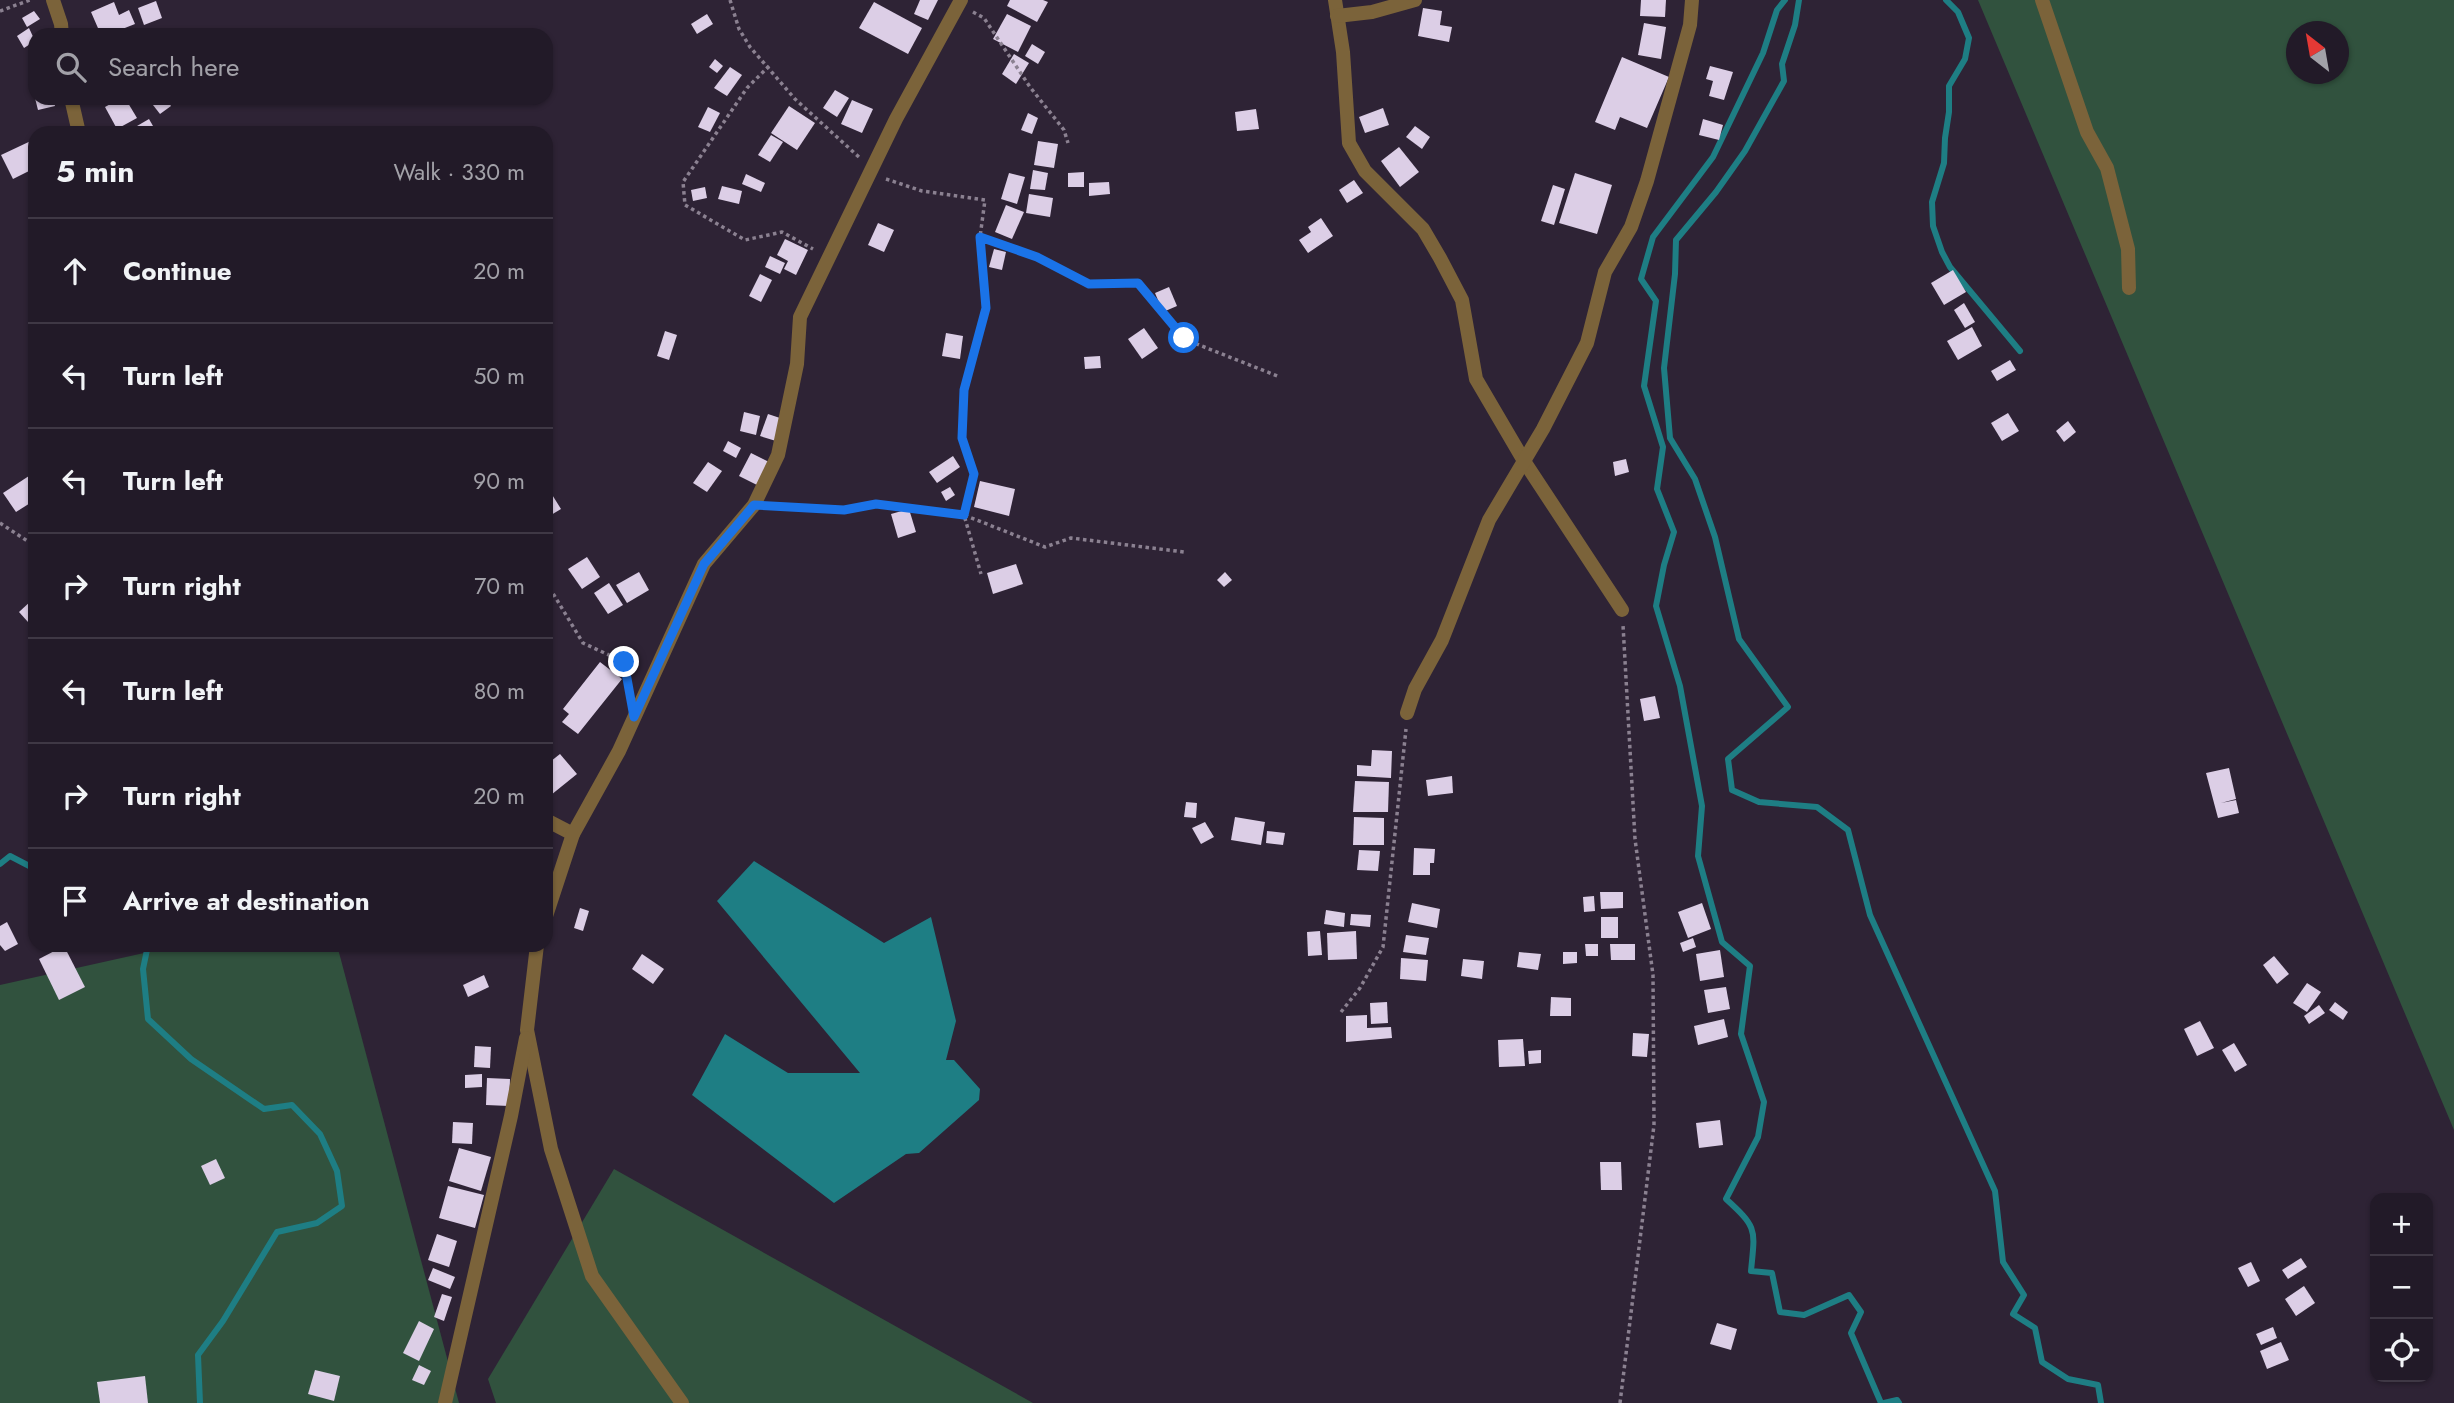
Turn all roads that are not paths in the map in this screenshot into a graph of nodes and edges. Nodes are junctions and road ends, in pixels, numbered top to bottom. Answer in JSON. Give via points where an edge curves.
{"nodes":[{"id":1,"x":53,"y":0,"type":"edge"},
{"id":2,"x":1335,"y":0,"type":"edge"},
{"id":3,"x":1415,"y":0,"type":"edge"},
{"id":4,"x":1692,"y":0,"type":"edge"},
{"id":5,"x":2042,"y":0,"type":"edge"},
{"id":6,"x":960,"y":3,"type":"edge"},
{"id":7,"x":1337,"y":16,"type":"junction"},
{"id":8,"x":61,"y":28,"type":"edge"},
{"id":9,"x":73,"y":105,"type":"edge"},
{"id":10,"x":77,"y":126,"type":"edge"},
{"id":11,"x":2129,"y":288,"type":"dead end"},
{"id":12,"x":1524,"y":461,"type":"junction"},
{"id":13,"x":1622,"y":610,"type":"road end"},
{"id":14,"x":1408,"y":713,"type":"road end"},
{"id":15,"x":553,"y":824,"type":"edge"},
{"id":16,"x":573,"y":834,"type":"junction"},
{"id":17,"x":553,"y":895,"type":"edge"},
{"id":18,"x":536,"y":952,"type":"edge"},
{"id":19,"x":527,"y":1030,"type":"junction"},
{"id":20,"x":445,"y":1403,"type":"edge"},
{"id":21,"x":682,"y":1403,"type":"edge"}],
"edges":[{"from":1,"to":8,"type":"street"},
{"from":2,"to":7,"type":"street"},
{"from":3,"to":7,"type":"street"},
{"from":4,"to":12,"type":"street","via":[[1690,25],[1631,227],[1605,272],[1587,343]]},
{"from":5,"to":11,"type":"street","via":[[2087,132],[2107,168],[2128,249]]},
{"from":6,"to":16,"type":"street","via":[[896,119],[800,317],[797,364],[778,455],[754,505],[704,564],[619,751]]},
{"from":7,"to":12,"type":"street","via":[[1349,143],[1365,171],[1423,229],[1440,258],[1462,300],[1476,379]]},
{"from":9,"to":10,"type":"street"},
{"from":12,"to":13,"type":"street"},
{"from":12,"to":14,"type":"street","via":[[1489,520]]},
{"from":15,"to":16,"type":"street"},
{"from":16,"to":17,"type":"street"},
{"from":18,"to":19,"type":"street"},
{"from":19,"to":20,"type":"street","via":[[512,1116]]},
{"from":19,"to":21,"type":"street","via":[[551,1149],[592,1276]]}]}
